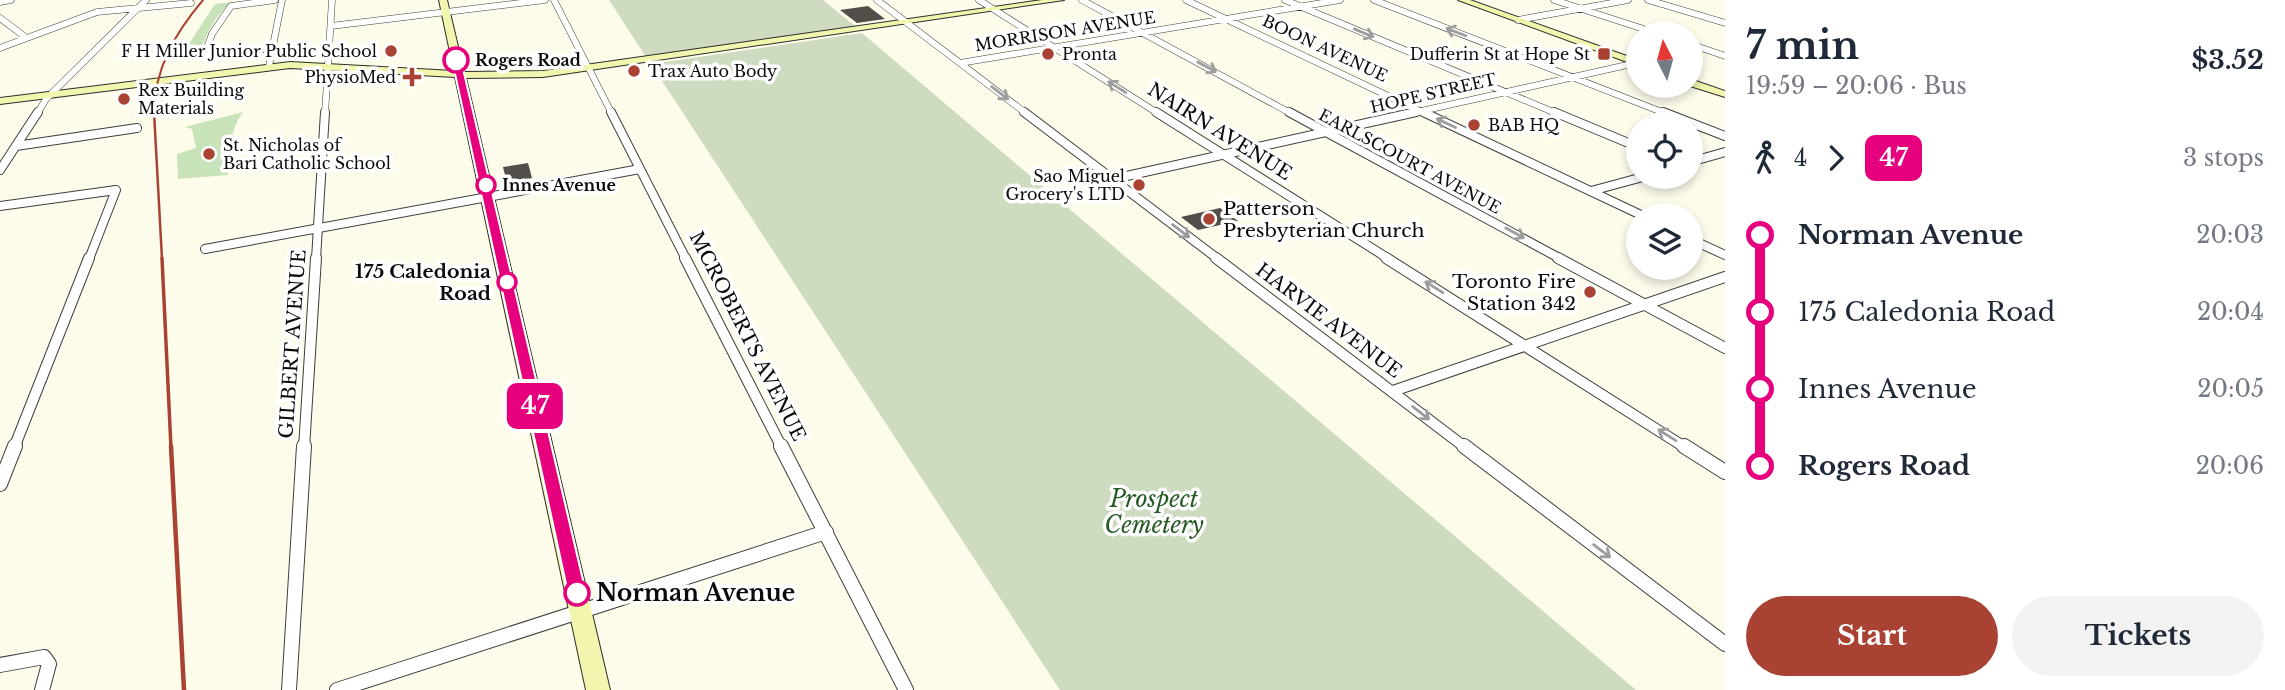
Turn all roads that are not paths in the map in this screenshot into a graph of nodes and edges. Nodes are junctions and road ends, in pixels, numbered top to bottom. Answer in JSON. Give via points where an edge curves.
{"nodes":[{"id":1,"x":11,"y":0,"type":"edge"},
{"id":2,"x":146,"y":0,"type":"edge"},
{"id":3,"x":275,"y":0,"type":"edge"},
{"id":4,"x":282,"y":0,"type":"edge"},
{"id":5,"x":332,"y":0,"type":"edge"},
{"id":6,"x":443,"y":0,"type":"edge"},
{"id":7,"x":545,"y":0,"type":"edge"},
{"id":8,"x":554,"y":0,"type":"edge"},
{"id":9,"x":877,"y":0,"type":"edge"},
{"id":10,"x":979,"y":0,"type":"edge"},
{"id":11,"x":1060,"y":0,"type":"edge"},
{"id":12,"x":1082,"y":0,"type":"edge"},
{"id":13,"x":1185,"y":0,"type":"edge"},
{"id":14,"x":1285,"y":0,"type":"edge"},
{"id":15,"x":1340,"y":0,"type":"edge"},
{"id":16,"x":1374,"y":0,"type":"edge"},
{"id":17,"x":1462,"y":0,"type":"edge"},
{"id":18,"x":1555,"y":0,"type":"edge"},
{"id":19,"x":1628,"y":0,"type":"edge"},
{"id":20,"x":1648,"y":0,"type":"edge"},
{"id":21,"x":0,"y":2,"type":"edge"},
{"id":22,"x":191,"y":3,"type":"dead end"},
{"id":23,"x":1301,"y":6,"type":"junction"},
{"id":24,"x":139,"y":7,"type":"junction"},
{"id":25,"x":1580,"y":9,"type":"junction"},
{"id":26,"x":994,"y":10,"type":"junction"},
{"id":27,"x":446,"y":13,"type":"junction"},
{"id":28,"x":0,"y":18,"type":"edge"},
{"id":29,"x":1225,"y":19,"type":"junction"},
{"id":30,"x":1518,"y":20,"type":"junction"},
{"id":31,"x":906,"y":22,"type":"junction"},
{"id":32,"x":1725,"y":23,"type":"edge"},
{"id":33,"x":1626,"y":24,"type":"edge"},
{"id":34,"x":331,"y":26,"type":"junction"},
{"id":35,"x":1143,"y":33,"type":"junction"},
{"id":36,"x":24,"y":36,"type":"junction"},
{"id":37,"x":1054,"y":47,"type":"junction"},
{"id":38,"x":0,"y":48,"type":"edge"},
{"id":39,"x":273,"y":48,"type":"junction"},
{"id":40,"x":1703,"y":48,"type":"edge"},
{"id":41,"x":1725,"y":56,"type":"edge"},
{"id":42,"x":1626,"y":59,"type":"edge"},
{"id":43,"x":960,"y":63,"type":"junction"},
{"id":44,"x":329,"y":65,"type":"junction"},
{"id":45,"x":1626,"y":65,"type":"edge"},
{"id":46,"x":269,"y":66,"type":"junction"},
{"id":47,"x":589,"y":69,"type":"junction"},
{"id":48,"x":459,"y":74,"type":"junction"},
{"id":49,"x":1573,"y":77,"type":"junction"},
{"id":50,"x":1703,"y":86,"type":"edge"},
{"id":51,"x":1503,"y":92,"type":"junction"},
{"id":52,"x":52,"y":94,"type":"junction"},
{"id":53,"x":1725,"y":94,"type":"edge"},
{"id":54,"x":0,"y":101,"type":"edge"},
{"id":55,"x":1420,"y":111,"type":"junction"},
{"id":56,"x":137,"y":128,"type":"dead end"},
{"id":57,"x":1326,"y":132,"type":"junction"},
{"id":58,"x":1725,"y":136,"type":"edge"},
{"id":59,"x":1626,"y":142,"type":"edge"},
{"id":60,"x":16,"y":146,"type":"junction"},
{"id":61,"x":1725,"y":152,"type":"edge"},
{"id":62,"x":1224,"y":154,"type":"junction"},
{"id":63,"x":1703,"y":158,"type":"edge"},
{"id":64,"x":640,"y":169,"type":"junction"},
{"id":65,"x":0,"y":170,"type":"edge"},
{"id":66,"x":1113,"y":179,"type":"junction"},
{"id":67,"x":1626,"y":182,"type":"edge"},
{"id":68,"x":1591,"y":191,"type":"junction"},
{"id":69,"x":488,"y":197,"type":"junction"},
{"id":70,"x":0,"y":206,"type":"edge"},
{"id":71,"x":1626,"y":208,"type":"edge"},
{"id":72,"x":318,"y":228,"type":"junction"},
{"id":73,"x":1703,"y":245,"type":"edge"},
{"id":74,"x":205,"y":249,"type":"dead end"},
{"id":75,"x":1725,"y":255,"type":"edge"},
{"id":76,"x":1725,"y":277,"type":"edge"},
{"id":77,"x":1645,"y":304,"type":"junction"},
{"id":78,"x":1526,"y":345,"type":"junction"},
{"id":79,"x":1725,"y":348,"type":"edge"},
{"id":80,"x":1392,"y":391,"type":"junction"},
{"id":81,"x":1725,"y":472,"type":"edge"},
{"id":82,"x":0,"y":484,"type":"edge"},
{"id":83,"x":826,"y":533,"type":"junction"},
{"id":84,"x":582,"y":612,"type":"junction"},
{"id":85,"x":1725,"y":645,"type":"edge"},
{"id":86,"x":0,"y":665,"type":"edge"},
{"id":87,"x":42,"y":690,"type":"edge"},
{"id":88,"x":289,"y":690,"type":"edge"},
{"id":89,"x":337,"y":690,"type":"edge"},
{"id":90,"x":598,"y":690,"type":"edge"},
{"id":91,"x":906,"y":690,"type":"edge"}],
"edges":[{"from":1,"to":21,"type":"street"},
{"from":2,"to":24,"type":"street"},
{"from":3,"to":39,"type":"street","via":[[230,7],[205,53]]},
{"from":4,"to":39,"type":"street"},
{"from":5,"to":34,"type":"street","name":"GILBERT AVENUE"},
{"from":6,"to":27,"type":"street"},
{"from":7,"to":27,"type":"street"},
{"from":8,"to":47,"type":"street","name":"MCROBERTS AVENUE"},
{"from":9,"to":31,"type":"street","name":"HARVIE AVENUE"},
{"from":10,"to":26,"type":"street","name":"NAIRN AVENUE"},
{"from":11,"to":26,"type":"street"},
{"from":12,"to":35,"type":"street","name":"EARLSCOURT AVENUE"},
{"from":13,"to":29,"type":"street","name":"BOON AVENUE"},
{"from":14,"to":23,"type":"street"},
{"from":15,"to":23,"type":"street","name":"MORRISON AVENUE"},
{"from":49,"to":16,"type":"street","one_way":true},
{"from":17,"to":30,"type":"street"},
{"from":18,"to":25,"type":"street"},
{"from":19,"to":25,"type":"street"},
{"from":20,"to":32,"type":"street"},
{"from":22,"to":24,"type":"street"},
{"from":23,"to":29,"type":"street","name":"MORRISON AVENUE"},
{"from":23,"to":51,"type":"street","one_way":true},
{"from":24,"to":36,"type":"street","via":[[92,13]]},
{"from":24,"to":52,"type":"street"},
{"from":25,"to":30,"type":"street"},
{"from":25,"to":33,"type":"street"},
{"from":26,"to":31,"type":"street"},
{"from":26,"to":37,"type":"street","name":"NAIRN AVENUE"},
{"from":27,"to":34,"type":"street"},
{"from":27,"to":48,"type":"street"},
{"from":28,"to":36,"type":"street"},
{"from":29,"to":35,"type":"street","name":"MORRISON AVENUE"},
{"from":29,"to":55,"type":"street","name":"BOON AVENUE"},
{"from":30,"to":42,"type":"street"},
{"from":31,"to":43,"type":"street","name":"HARVIE AVENUE"},
{"from":31,"to":47,"type":"street"},
{"from":34,"to":44,"type":"street","name":"GILBERT AVENUE"},
{"from":35,"to":37,"type":"street","name":"MORRISON AVENUE"},
{"from":35,"to":57,"type":"street","name":"EARLSCOURT AVENUE","one_way":true},
{"from":36,"to":38,"type":"street"},
{"from":37,"to":43,"type":"street","name":"MORRISON AVENUE"},
{"from":62,"to":37,"type":"street","name":"NAIRN AVENUE","one_way":true},
{"from":39,"to":46,"type":"street"},
{"from":40,"to":41,"type":"street"},
{"from":43,"to":66,"type":"street","name":"HARVIE AVENUE","one_way":true},
{"from":44,"to":46,"type":"street"},
{"from":44,"to":48,"type":"street"},
{"from":44,"to":72,"type":"street","name":"GILBERT AVENUE"},
{"from":45,"to":49,"type":"street","name":"HOPE STREET"},
{"from":46,"to":52,"type":"street"},
{"from":47,"to":48,"type":"street","via":[[518,76]]},
{"from":47,"to":64,"type":"street","name":"MCROBERTS AVENUE"},
{"from":48,"to":69,"type":"street"},
{"from":49,"to":51,"type":"street","name":"HOPE STREET"},
{"from":49,"to":58,"type":"street"},
{"from":50,"to":53,"type":"street"},
{"from":51,"to":55,"type":"street","name":"HOPE STREET"},
{"from":51,"to":59,"type":"street"},
{"from":52,"to":54,"type":"street"},
{"from":52,"to":60,"type":"street"},
{"from":55,"to":57,"type":"street","name":"HOPE STREET"},
{"from":68,"to":55,"type":"street","name":"BOON AVENUE","one_way":true},
{"from":56,"to":60,"type":"street"},
{"from":57,"to":62,"type":"street","name":"HOPE STREET"},
{"from":57,"to":77,"type":"street","name":"EARLSCOURT AVENUE","one_way":true},
{"from":60,"to":65,"type":"street"},
{"from":61,"to":63,"type":"street"},
{"from":62,"to":66,"type":"street","name":"HOPE STREET"},
{"from":78,"to":62,"type":"street","name":"NAIRN AVENUE","one_way":true},
{"from":64,"to":69,"type":"street"},
{"from":64,"to":83,"type":"street","name":"MCROBERTS AVENUE"},
{"from":66,"to":80,"type":"street","name":"HARVIE AVENUE","one_way":true},
{"from":67,"to":68,"type":"street"},
{"from":68,"to":71,"type":"street","name":"BOON AVENUE"},
{"from":69,"to":72,"type":"street"},
{"from":69,"to":84,"type":"street"},
{"from":70,"to":82,"type":"street","via":[[114,189],[115,194]]},
{"from":72,"to":74,"type":"street"},
{"from":72,"to":88,"type":"street","name":"GILBERT AVENUE"},
{"from":73,"to":75,"type":"street"},
{"from":76,"to":77,"type":"street"},
{"from":77,"to":78,"type":"street"},
{"from":77,"to":79,"type":"street","name":"EARLSCOURT AVENUE"},
{"from":78,"to":80,"type":"street"},
{"from":81,"to":78,"type":"street","name":"NAIRN AVENUE","one_way":true},
{"from":80,"to":85,"type":"street","name":"HARVIE AVENUE","one_way":true},
{"from":83,"to":84,"type":"street"},
{"from":83,"to":91,"type":"street","name":"MCROBERTS AVENUE"},
{"from":84,"to":89,"type":"street"},
{"from":84,"to":90,"type":"street"},
{"from":86,"to":87,"type":"street","via":[[36,656],[47,659]]}]}
